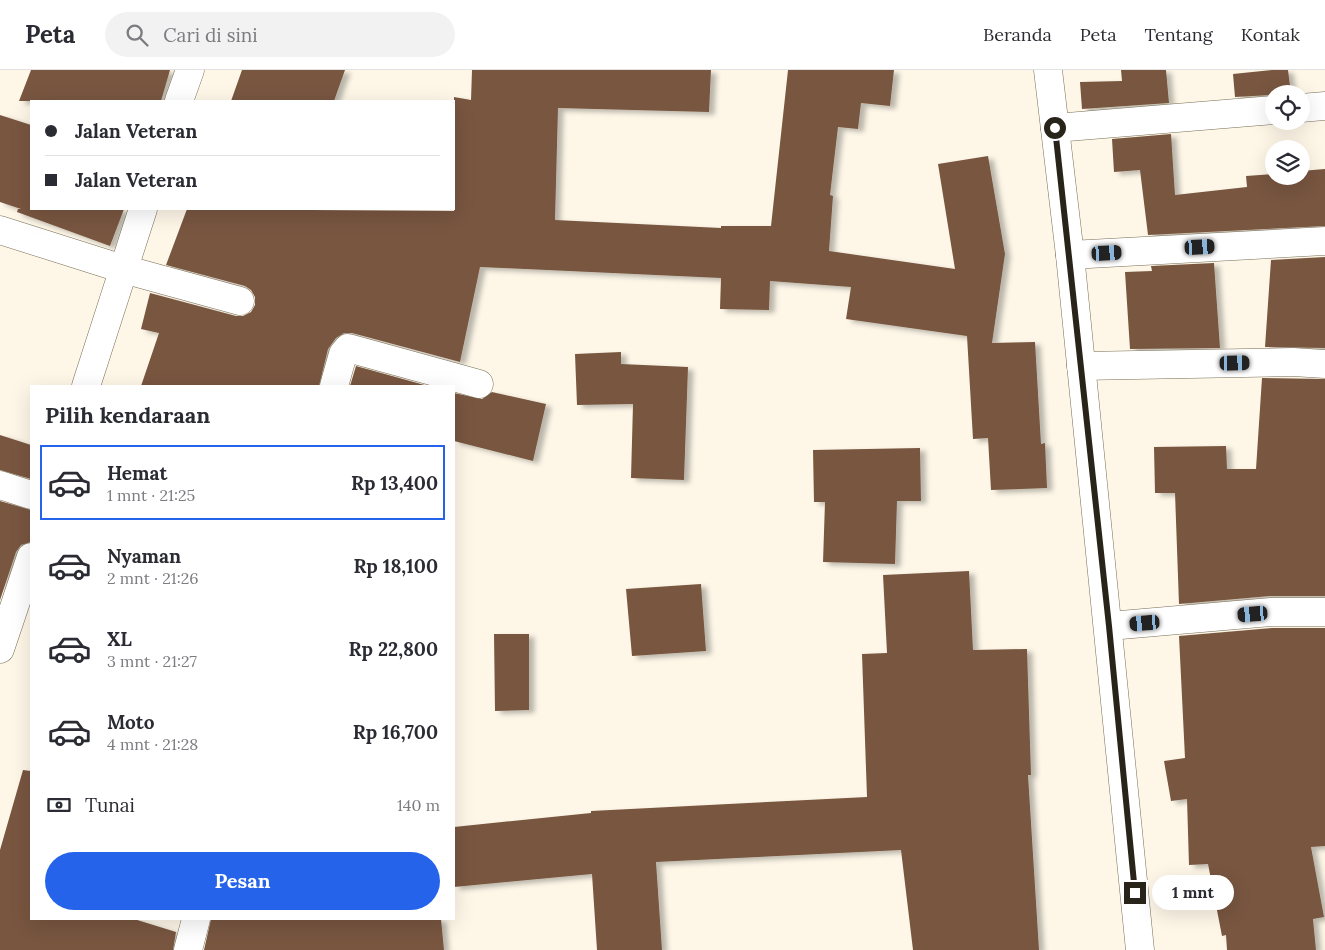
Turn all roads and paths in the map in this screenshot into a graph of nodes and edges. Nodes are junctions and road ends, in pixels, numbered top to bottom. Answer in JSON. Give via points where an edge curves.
{"nodes":[{"id":1,"x":190,"y":70,"type":"edge"},
{"id":2,"x":1048,"y":70,"type":"edge"},
{"id":3,"x":180,"y":100,"type":"edge"},
{"id":4,"x":1325,"y":106,"type":"edge"},
{"id":5,"x":1310,"y":107,"type":"edge"},
{"id":6,"x":1265,"y":111,"type":"edge"},
{"id":7,"x":1055,"y":128,"type":"junction"},
{"id":8,"x":143,"y":210,"type":"edge"},
{"id":9,"x":0,"y":230,"type":"edge"},
{"id":10,"x":1325,"y":241,"type":"edge"},
{"id":11,"x":1070,"y":255,"type":"junction"},
{"id":12,"x":123,"y":269,"type":"junction"},
{"id":13,"x":240,"y":301,"type":"dead end"},
{"id":14,"x":1325,"y":364,"type":"edge"},
{"id":15,"x":1081,"y":366,"type":"junction"},
{"id":16,"x":479,"y":384,"type":"dead end"},
{"id":17,"x":86,"y":385,"type":"edge"},
{"id":18,"x":334,"y":385,"type":"edge"},
{"id":19,"x":0,"y":485,"type":"edge"},
{"id":20,"x":30,"y":495,"type":"edge"},
{"id":21,"x":30,"y":560,"type":"edge"},
{"id":22,"x":1325,"y":612,"type":"edge"},
{"id":23,"x":1109,"y":626,"type":"junction"},
{"id":24,"x":0,"y":649,"type":"edge"},
{"id":25,"x":196,"y":920,"type":"edge"},
{"id":26,"x":188,"y":950,"type":"edge"},
{"id":27,"x":1140,"y":950,"type":"edge"}],
"edges":[{"from":1,"to":3,"type":"street"},
{"from":2,"to":7,"type":"street"},
{"from":4,"to":5,"type":"street"},
{"from":6,"to":7,"type":"street"},
{"from":7,"to":11,"type":"street"},
{"from":8,"to":12,"type":"street"},
{"from":9,"to":12,"type":"street"},
{"from":10,"to":11,"type":"street"},
{"from":11,"to":15,"type":"street"},
{"from":12,"to":13,"type":"street"},
{"from":12,"to":17,"type":"street"},
{"from":14,"to":15,"type":"street"},
{"from":15,"to":23,"type":"street"},
{"from":16,"to":18,"type":"street","via":[[348,348],[343,354]]},
{"from":19,"to":20,"type":"street"},
{"from":21,"to":24,"type":"street"},
{"from":22,"to":23,"type":"street","via":[[1271,612]]},
{"from":23,"to":27,"type":"street"},
{"from":25,"to":26,"type":"street"}]}
